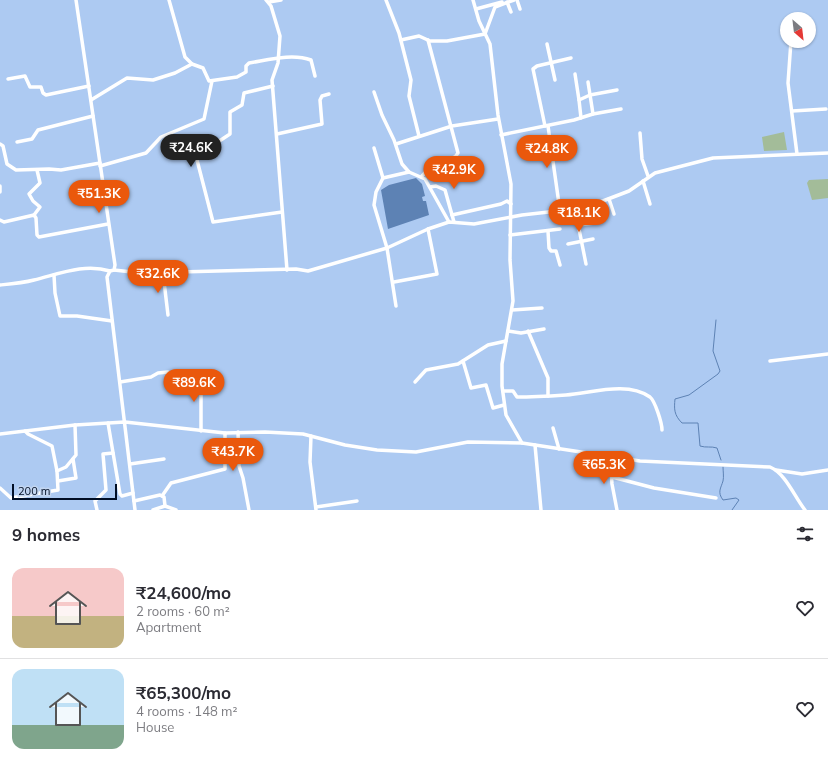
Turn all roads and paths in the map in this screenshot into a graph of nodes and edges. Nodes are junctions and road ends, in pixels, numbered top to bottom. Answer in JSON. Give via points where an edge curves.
{"nodes":[{"id":1,"x":76,"y":0,"type":"edge"},
{"id":2,"x":169,"y":0,"type":"edge"},
{"id":3,"x":281,"y":0,"type":"edge"},
{"id":4,"x":386,"y":0,"type":"edge"},
{"id":5,"x":472,"y":0,"type":"edge"},
{"id":6,"x":514,"y":0,"type":"edge"},
{"id":7,"x":517,"y":0,"type":"edge"},
{"id":8,"x":268,"y":1,"type":"edge"},
{"id":9,"x":508,"y":1,"type":"edge"},
{"id":10,"x":497,"y":2,"type":"edge"},
{"id":11,"x":476,"y":9,"type":"junction"},
{"id":12,"x":520,"y":9,"type":"dead end"},
{"id":13,"x":511,"y":12,"type":"dead end"},
{"id":14,"x":485,"y":34,"type":"junction"},
{"id":15,"x":401,"y":40,"type":"junction"},
{"id":16,"x":428,"y":40,"type":"junction"},
{"id":17,"x":547,"y":44,"type":"dead end"},
{"id":18,"x":791,"y":48,"type":"edge"},
{"id":19,"x":278,"y":58,"type":"junction"},
{"id":20,"x":571,"y":58,"type":"dead end"},
{"id":21,"x":552,"y":63,"type":"junction"},
{"id":22,"x":192,"y":64,"type":"junction"},
{"id":23,"x":575,"y":74,"type":"dead end"},
{"id":24,"x":315,"y":76,"type":"dead end"},
{"id":25,"x":8,"y":79,"type":"dead end"},
{"id":26,"x":555,"y":80,"type":"dead end"},
{"id":27,"x":212,"y":81,"type":"junction"},
{"id":28,"x":588,"y":82,"type":"dead end"},
{"id":29,"x":89,"y":86,"type":"junction"},
{"id":30,"x":273,"y":86,"type":"junction"},
{"id":31,"x":617,"y":90,"type":"dead end"},
{"id":32,"x":374,"y":92,"type":"dead end"},
{"id":33,"x":329,"y":94,"type":"dead end"},
{"id":34,"x":590,"y":95,"type":"junction"},
{"id":35,"x":92,"y":100,"type":"junction"},
{"id":36,"x":579,"y":100,"type":"junction"},
{"id":37,"x":621,"y":109,"type":"dead end"},
{"id":38,"x":826,"y":109,"type":"dead end"},
{"id":39,"x":792,"y":111,"type":"junction"},
{"id":40,"x":593,"y":114,"type":"junction"},
{"id":41,"x":93,"y":116,"type":"junction"},
{"id":42,"x":581,"y":118,"type":"junction"},
{"id":43,"x":498,"y":119,"type":"junction"},
{"id":44,"x":452,"y":126,"type":"junction"},
{"id":45,"x":546,"y":126,"type":"junction"},
{"id":46,"x":277,"y":134,"type":"junction"},
{"id":47,"x":640,"y":134,"type":"dead end"},
{"id":48,"x":501,"y":135,"type":"junction"},
{"id":49,"x":419,"y":136,"type":"junction"},
{"id":50,"x":17,"y":142,"type":"dead end"},
{"id":51,"x":0,"y":144,"type":"edge"},
{"id":52,"x":396,"y":144,"type":"junction"},
{"id":53,"x":374,"y":148,"type":"dead end"},
{"id":54,"x":568,"y":148,"type":"dead end"},
{"id":55,"x":552,"y":150,"type":"junction"},
{"id":56,"x":828,"y":153,"type":"edge"},
{"id":57,"x":797,"y":154,"type":"junction"},
{"id":58,"x":100,"y":164,"type":"junction"},
{"id":59,"x":37,"y":170,"type":"junction"},
{"id":60,"x":409,"y":172,"type":"junction"},
{"id":61,"x":422,"y":176,"type":"junction"},
{"id":62,"x":648,"y":176,"type":"junction"},
{"id":63,"x":383,"y":178,"type":"junction"},
{"id":64,"x":643,"y":181,"type":"junction"},
{"id":65,"x":0,"y":186,"type":"edge"},
{"id":66,"x":430,"y":188,"type":"junction"},
{"id":67,"x":0,"y":192,"type":"edge"},
{"id":68,"x":609,"y":199,"type":"junction"},
{"id":69,"x":511,"y":204,"type":"junction"},
{"id":70,"x":650,"y":204,"type":"dead end"},
{"id":71,"x":575,"y":209,"type":"junction"},
{"id":72,"x":560,"y":211,"type":"junction"},
{"id":73,"x":282,"y":212,"type":"junction"},
{"id":74,"x":614,"y":214,"type":"dead end"},
{"id":75,"x":34,"y":215,"type":"junction"},
{"id":76,"x":452,"y":215,"type":"junction"},
{"id":77,"x":510,"y":219,"type":"junction"},
{"id":78,"x":0,"y":220,"type":"edge"},
{"id":79,"x":451,"y":222,"type":"junction"},
{"id":80,"x":595,"y":223,"type":"dead end"},
{"id":81,"x":108,"y":224,"type":"junction"},
{"id":82,"x":579,"y":225,"type":"junction"},
{"id":83,"x":428,"y":229,"type":"junction"},
{"id":84,"x":560,"y":229,"type":"dead end"},
{"id":85,"x":548,"y":231,"type":"junction"},
{"id":86,"x":510,"y":235,"type":"junction"},
{"id":87,"x":593,"y":239,"type":"dead end"},
{"id":88,"x":582,"y":241,"type":"junction"},
{"id":89,"x":568,"y":244,"type":"dead end"},
{"id":90,"x":387,"y":248,"type":"junction"},
{"id":91,"x":586,"y":264,"type":"dead end"},
{"id":92,"x":560,"y":265,"type":"dead end"},
{"id":93,"x":114,"y":270,"type":"junction"},
{"id":94,"x":287,"y":270,"type":"junction"},
{"id":95,"x":110,"y":271,"type":"junction"},
{"id":96,"x":163,"y":273,"type":"junction"},
{"id":97,"x":54,"y":275,"type":"junction"},
{"id":98,"x":394,"y":282,"type":"junction"},
{"id":99,"x":0,"y":285,"type":"edge"},
{"id":100,"x":396,"y":306,"type":"dead end"},
{"id":101,"x":542,"y":308,"type":"dead end"},
{"id":102,"x":512,"y":310,"type":"junction"},
{"id":103,"x":168,"y":315,"type":"dead end"},
{"id":104,"x":112,"y":321,"type":"junction"},
{"id":105,"x":544,"y":329,"type":"dead end"},
{"id":106,"x":508,"y":331,"type":"junction"},
{"id":107,"x":528,"y":331,"type":"junction"},
{"id":108,"x":506,"y":341,"type":"junction"},
{"id":109,"x":828,"y":354,"type":"edge"},
{"id":110,"x":463,"y":361,"type":"junction"},
{"id":111,"x":770,"y":361,"type":"dead end"},
{"id":112,"x":168,"y":372,"type":"dead end"},
{"id":113,"x":204,"y":375,"type":"dead end"},
{"id":114,"x":120,"y":382,"type":"junction"},
{"id":115,"x":415,"y":382,"type":"dead end"},
{"id":116,"x":502,"y":391,"type":"junction"},
{"id":117,"x":548,"y":396,"type":"junction"},
{"id":118,"x":504,"y":405,"type":"junction"},
{"id":119,"x":125,"y":422,"type":"junction"},
{"id":120,"x":108,"y":423,"type":"junction"},
{"id":121,"x":75,"y":425,"type":"junction"},
{"id":122,"x":553,"y":428,"type":"dead end"},
{"id":123,"x":662,"y":430,"type":"dead end"},
{"id":124,"x":25,"y":431,"type":"junction"},
{"id":125,"x":201,"y":431,"type":"junction"},
{"id":126,"x":225,"y":432,"type":"junction"},
{"id":127,"x":238,"y":432,"type":"junction"},
{"id":128,"x":0,"y":434,"type":"edge"},
{"id":129,"x":311,"y":436,"type":"junction"},
{"id":130,"x":522,"y":444,"type":"junction"},
{"id":131,"x":535,"y":445,"type":"junction"},
{"id":132,"x":559,"y":449,"type":"junction"},
{"id":133,"x":113,"y":452,"type":"junction"},
{"id":134,"x":610,"y":457,"type":"junction"},
{"id":135,"x":73,"y":459,"type":"junction"},
{"id":136,"x":164,"y":459,"type":"dead end"},
{"id":137,"x":130,"y":464,"type":"junction"},
{"id":138,"x":776,"y":470,"type":"junction"},
{"id":139,"x":828,"y":470,"type":"edge"},
{"id":140,"x":57,"y":471,"type":"junction"},
{"id":141,"x":612,"y":477,"type":"junction"},
{"id":142,"x":58,"y":481,"type":"junction"},
{"id":143,"x":0,"y":488,"type":"edge"},
{"id":144,"x":133,"y":493,"type":"junction"},
{"id":145,"x":162,"y":496,"type":"junction"},
{"id":146,"x":716,"y":498,"type":"dead end"},
{"id":147,"x":134,"y":501,"type":"junction"},
{"id":148,"x":357,"y":501,"type":"dead end"},
{"id":149,"x":165,"y":506,"type":"junction"},
{"id":150,"x":316,"y":508,"type":"edge"},
{"id":151,"x":97,"y":510,"type":"edge"},
{"id":152,"x":135,"y":510,"type":"edge"},
{"id":153,"x":153,"y":510,"type":"edge"},
{"id":154,"x":176,"y":510,"type":"edge"},
{"id":155,"x":249,"y":510,"type":"edge"},
{"id":156,"x":541,"y":510,"type":"edge"},
{"id":157,"x":617,"y":510,"type":"edge"},
{"id":158,"x":805,"y":510,"type":"edge"}],
"edges":[{"from":1,"to":29,"type":"street"},
{"from":2,"to":22,"type":"street","via":[[184,54]]},
{"from":3,"to":8,"type":"street"},
{"from":4,"to":15,"type":"street"},
{"from":5,"to":11,"type":"street"},
{"from":6,"to":9,"type":"street"},
{"from":7,"to":12,"type":"street"},
{"from":8,"to":19,"type":"street","via":[[280,36]]},
{"from":9,"to":10,"type":"street"},
{"from":9,"to":13,"type":"street"},
{"from":9,"to":14,"type":"street","via":[[495,7]]},
{"from":10,"to":11,"type":"street"},
{"from":11,"to":14,"type":"street"},
{"from":14,"to":16,"type":"street","via":[[447,41]]},
{"from":14,"to":43,"type":"street","via":[[490,44]]},
{"from":15,"to":16,"type":"street","via":[[419,36]]},
{"from":15,"to":49,"type":"street","via":[[411,80],[409,96]]},
{"from":16,"to":44,"type":"street"},
{"from":17,"to":21,"type":"street"},
{"from":18,"to":39,"type":"street","via":[[788,83]]},
{"from":19,"to":24,"type":"street","via":[[311,60]]},
{"from":19,"to":27,"type":"street","via":[[249,63],[245,74]]},
{"from":19,"to":30,"type":"street","via":[[272,77]]},
{"from":20,"to":21,"type":"street"},
{"from":21,"to":26,"type":"street"},
{"from":21,"to":45,"type":"street","via":[[533,69]]},
{"from":22,"to":27,"type":"street","via":[[203,68],[208,79]]},
{"from":22,"to":35,"type":"street","via":[[154,80],[127,78]]},
{"from":23,"to":36,"type":"street"},
{"from":25,"to":29,"type":"street","via":[[25,76],[30,87],[42,87],[46,95]]},
{"from":27,"to":58,"type":"street","via":[[204,119],[161,137],[146,153]]},
{"from":28,"to":34,"type":"street"},
{"from":29,"to":35,"type":"street"},
{"from":30,"to":46,"type":"street"},
{"from":30,"to":73,"type":"street","via":[[244,93],[242,105],[230,112],[230,134],[198,155],[196,160],[214,222]]},
{"from":31,"to":34,"type":"street"},
{"from":32,"to":52,"type":"street"},
{"from":33,"to":46,"type":"street","via":[[322,96],[320,100],[322,124]]},
{"from":34,"to":36,"type":"street"},
{"from":34,"to":40,"type":"street"},
{"from":35,"to":41,"type":"street"},
{"from":36,"to":42,"type":"street"},
{"from":37,"to":40,"type":"street"},
{"from":38,"to":39,"type":"street"},
{"from":39,"to":57,"type":"street"},
{"from":40,"to":42,"type":"street"},
{"from":41,"to":50,"type":"street","via":[[41,129],[32,139]]},
{"from":41,"to":58,"type":"street"},
{"from":42,"to":45,"type":"street"},
{"from":43,"to":44,"type":"street"},
{"from":43,"to":48,"type":"street"},
{"from":44,"to":49,"type":"street"},
{"from":44,"to":61,"type":"street","via":[[458,155],[431,166]]},
{"from":45,"to":48,"type":"street"},
{"from":45,"to":55,"type":"street"},
{"from":46,"to":73,"type":"street"},
{"from":47,"to":62,"type":"street","via":[[642,159]]},
{"from":48,"to":69,"type":"street","via":[[511,184]]},
{"from":49,"to":52,"type":"street"},
{"from":51,"to":59,"type":"street","via":[[3,146],[8,166],[16,170]]},
{"from":52,"to":60,"type":"street","via":[[402,164]]},
{"from":53,"to":63,"type":"street"},
{"from":54,"to":55,"type":"street"},
{"from":55,"to":72,"type":"street"},
{"from":56,"to":57,"type":"street"},
{"from":57,"to":62,"type":"street","via":[[713,158]]},
{"from":58,"to":59,"type":"street","via":[[64,170]]},
{"from":58,"to":81,"type":"street"},
{"from":59,"to":75,"type":"street","via":[[40,183],[29,194],[33,202],[40,206]]},
{"from":60,"to":61,"type":"street"},
{"from":60,"to":63,"type":"street"},
{"from":61,"to":66,"type":"street"},
{"from":62,"to":64,"type":"street"},
{"from":63,"to":90,"type":"street","via":[[376,192],[374,205]]},
{"from":64,"to":68,"type":"street","via":[[629,191]]},
{"from":64,"to":70,"type":"street"},
{"from":65,"to":67,"type":"street"},
{"from":66,"to":76,"type":"street","via":[[436,186],[445,190]]},
{"from":66,"to":79,"type":"street"},
{"from":68,"to":71,"type":"street"},
{"from":68,"to":74,"type":"street"},
{"from":69,"to":76,"type":"street","via":[[507,201]]},
{"from":69,"to":77,"type":"street"},
{"from":71,"to":72,"type":"street"},
{"from":71,"to":82,"type":"street"},
{"from":72,"to":77,"type":"street","via":[[522,215]]},
{"from":73,"to":94,"type":"street"},
{"from":75,"to":78,"type":"street","via":[[4,222]]},
{"from":75,"to":81,"type":"street","via":[[37,235],[40,236]]},
{"from":76,"to":79,"type":"street"},
{"from":77,"to":79,"type":"street","via":[[474,224]]},
{"from":77,"to":86,"type":"street"},
{"from":79,"to":83,"type":"street"},
{"from":80,"to":82,"type":"street"},
{"from":81,"to":93,"type":"street"},
{"from":82,"to":88,"type":"street"},
{"from":83,"to":90,"type":"street"},
{"from":83,"to":98,"type":"street","via":[[437,274]]},
{"from":84,"to":85,"type":"street"},
{"from":85,"to":86,"type":"street"},
{"from":85,"to":92,"type":"street","via":[[550,251],[556,251]]},
{"from":86,"to":102,"type":"street","via":[[514,288]]},
{"from":87,"to":88,"type":"street"},
{"from":88,"to":89,"type":"street"},
{"from":88,"to":91,"type":"street"},
{"from":90,"to":94,"type":"street","via":[[308,271]]},
{"from":90,"to":98,"type":"street"},
{"from":93,"to":95,"type":"street"},
{"from":93,"to":96,"type":"street"},
{"from":94,"to":96,"type":"street"},
{"from":95,"to":97,"type":"street","via":[[101,268],[75,269]]},
{"from":95,"to":104,"type":"street","via":[[108,277]]},
{"from":96,"to":103,"type":"street"},
{"from":97,"to":99,"type":"street"},
{"from":97,"to":104,"type":"street","via":[[60,316]]},
{"from":98,"to":100,"type":"street"},
{"from":101,"to":102,"type":"street"},
{"from":102,"to":106,"type":"street"},
{"from":104,"to":114,"type":"street"},
{"from":105,"to":107,"type":"street"},
{"from":106,"to":107,"type":"street"},
{"from":106,"to":108,"type":"street"},
{"from":107,"to":117,"type":"street","via":[[548,378]]},
{"from":108,"to":110,"type":"street","via":[[488,345]]},
{"from":108,"to":116,"type":"street","via":[[502,364]]},
{"from":109,"to":111,"type":"street"},
{"from":110,"to":115,"type":"street","via":[[426,370]]},
{"from":110,"to":118,"type":"street","via":[[471,388],[486,385],[493,408]]},
{"from":112,"to":114,"type":"street","via":[[158,372],[151,377]]},
{"from":113,"to":125,"type":"street","via":[[201,391]]},
{"from":114,"to":119,"type":"street"},
{"from":116,"to":117,"type":"street","via":[[512,391],[517,397]]},
{"from":116,"to":118,"type":"street"},
{"from":117,"to":123,"type":"street","via":[[617,389],[637,391],[652,398],[662,421]]},
{"from":118,"to":130,"type":"street","via":[[506,415]]},
{"from":119,"to":120,"type":"street"},
{"from":119,"to":125,"type":"street"},
{"from":119,"to":137,"type":"street"},
{"from":120,"to":121,"type":"street"},
{"from":120,"to":133,"type":"street"},
{"from":121,"to":124,"type":"street"},
{"from":121,"to":135,"type":"street","via":[[76,455]]},
{"from":122,"to":132,"type":"street"},
{"from":124,"to":128,"type":"street"},
{"from":124,"to":140,"type":"street","via":[[52,446]]},
{"from":125,"to":126,"type":"street"},
{"from":126,"to":127,"type":"street"},
{"from":126,"to":145,"type":"street","via":[[225,469],[171,483]]},
{"from":127,"to":129,"type":"street"},
{"from":127,"to":155,"type":"street","via":[[239,466]]},
{"from":129,"to":130,"type":"street","via":[[357,448],[416,452],[468,442]]},
{"from":129,"to":150,"type":"street","via":[[310,462]]},
{"from":130,"to":131,"type":"street"},
{"from":131,"to":132,"type":"street"},
{"from":131,"to":156,"type":"street"},
{"from":132,"to":134,"type":"street"},
{"from":133,"to":144,"type":"street","via":[[120,494],[122,496]]},
{"from":133,"to":151,"type":"street","via":[[103,454],[106,490],[96,501]]},
{"from":134,"to":138,"type":"street","via":[[640,461],[766,466]]},
{"from":134,"to":141,"type":"street"},
{"from":135,"to":140,"type":"street","via":[[66,467]]},
{"from":135,"to":142,"type":"street","via":[[76,478]]},
{"from":136,"to":137,"type":"street"},
{"from":137,"to":144,"type":"street"},
{"from":138,"to":139,"type":"street","via":[[802,474]]},
{"from":138,"to":158,"type":"street"},
{"from":140,"to":142,"type":"street"},
{"from":141,"to":146,"type":"street","via":[[654,488]]},
{"from":141,"to":157,"type":"street"},
{"from":142,"to":143,"type":"street","via":[[57,491],[11,498]]},
{"from":144,"to":147,"type":"street"},
{"from":145,"to":147,"type":"street"},
{"from":145,"to":149,"type":"street"},
{"from":147,"to":152,"type":"street"},
{"from":148,"to":150,"type":"street"},
{"from":149,"to":153,"type":"street"},
{"from":149,"to":154,"type":"street"}]}
